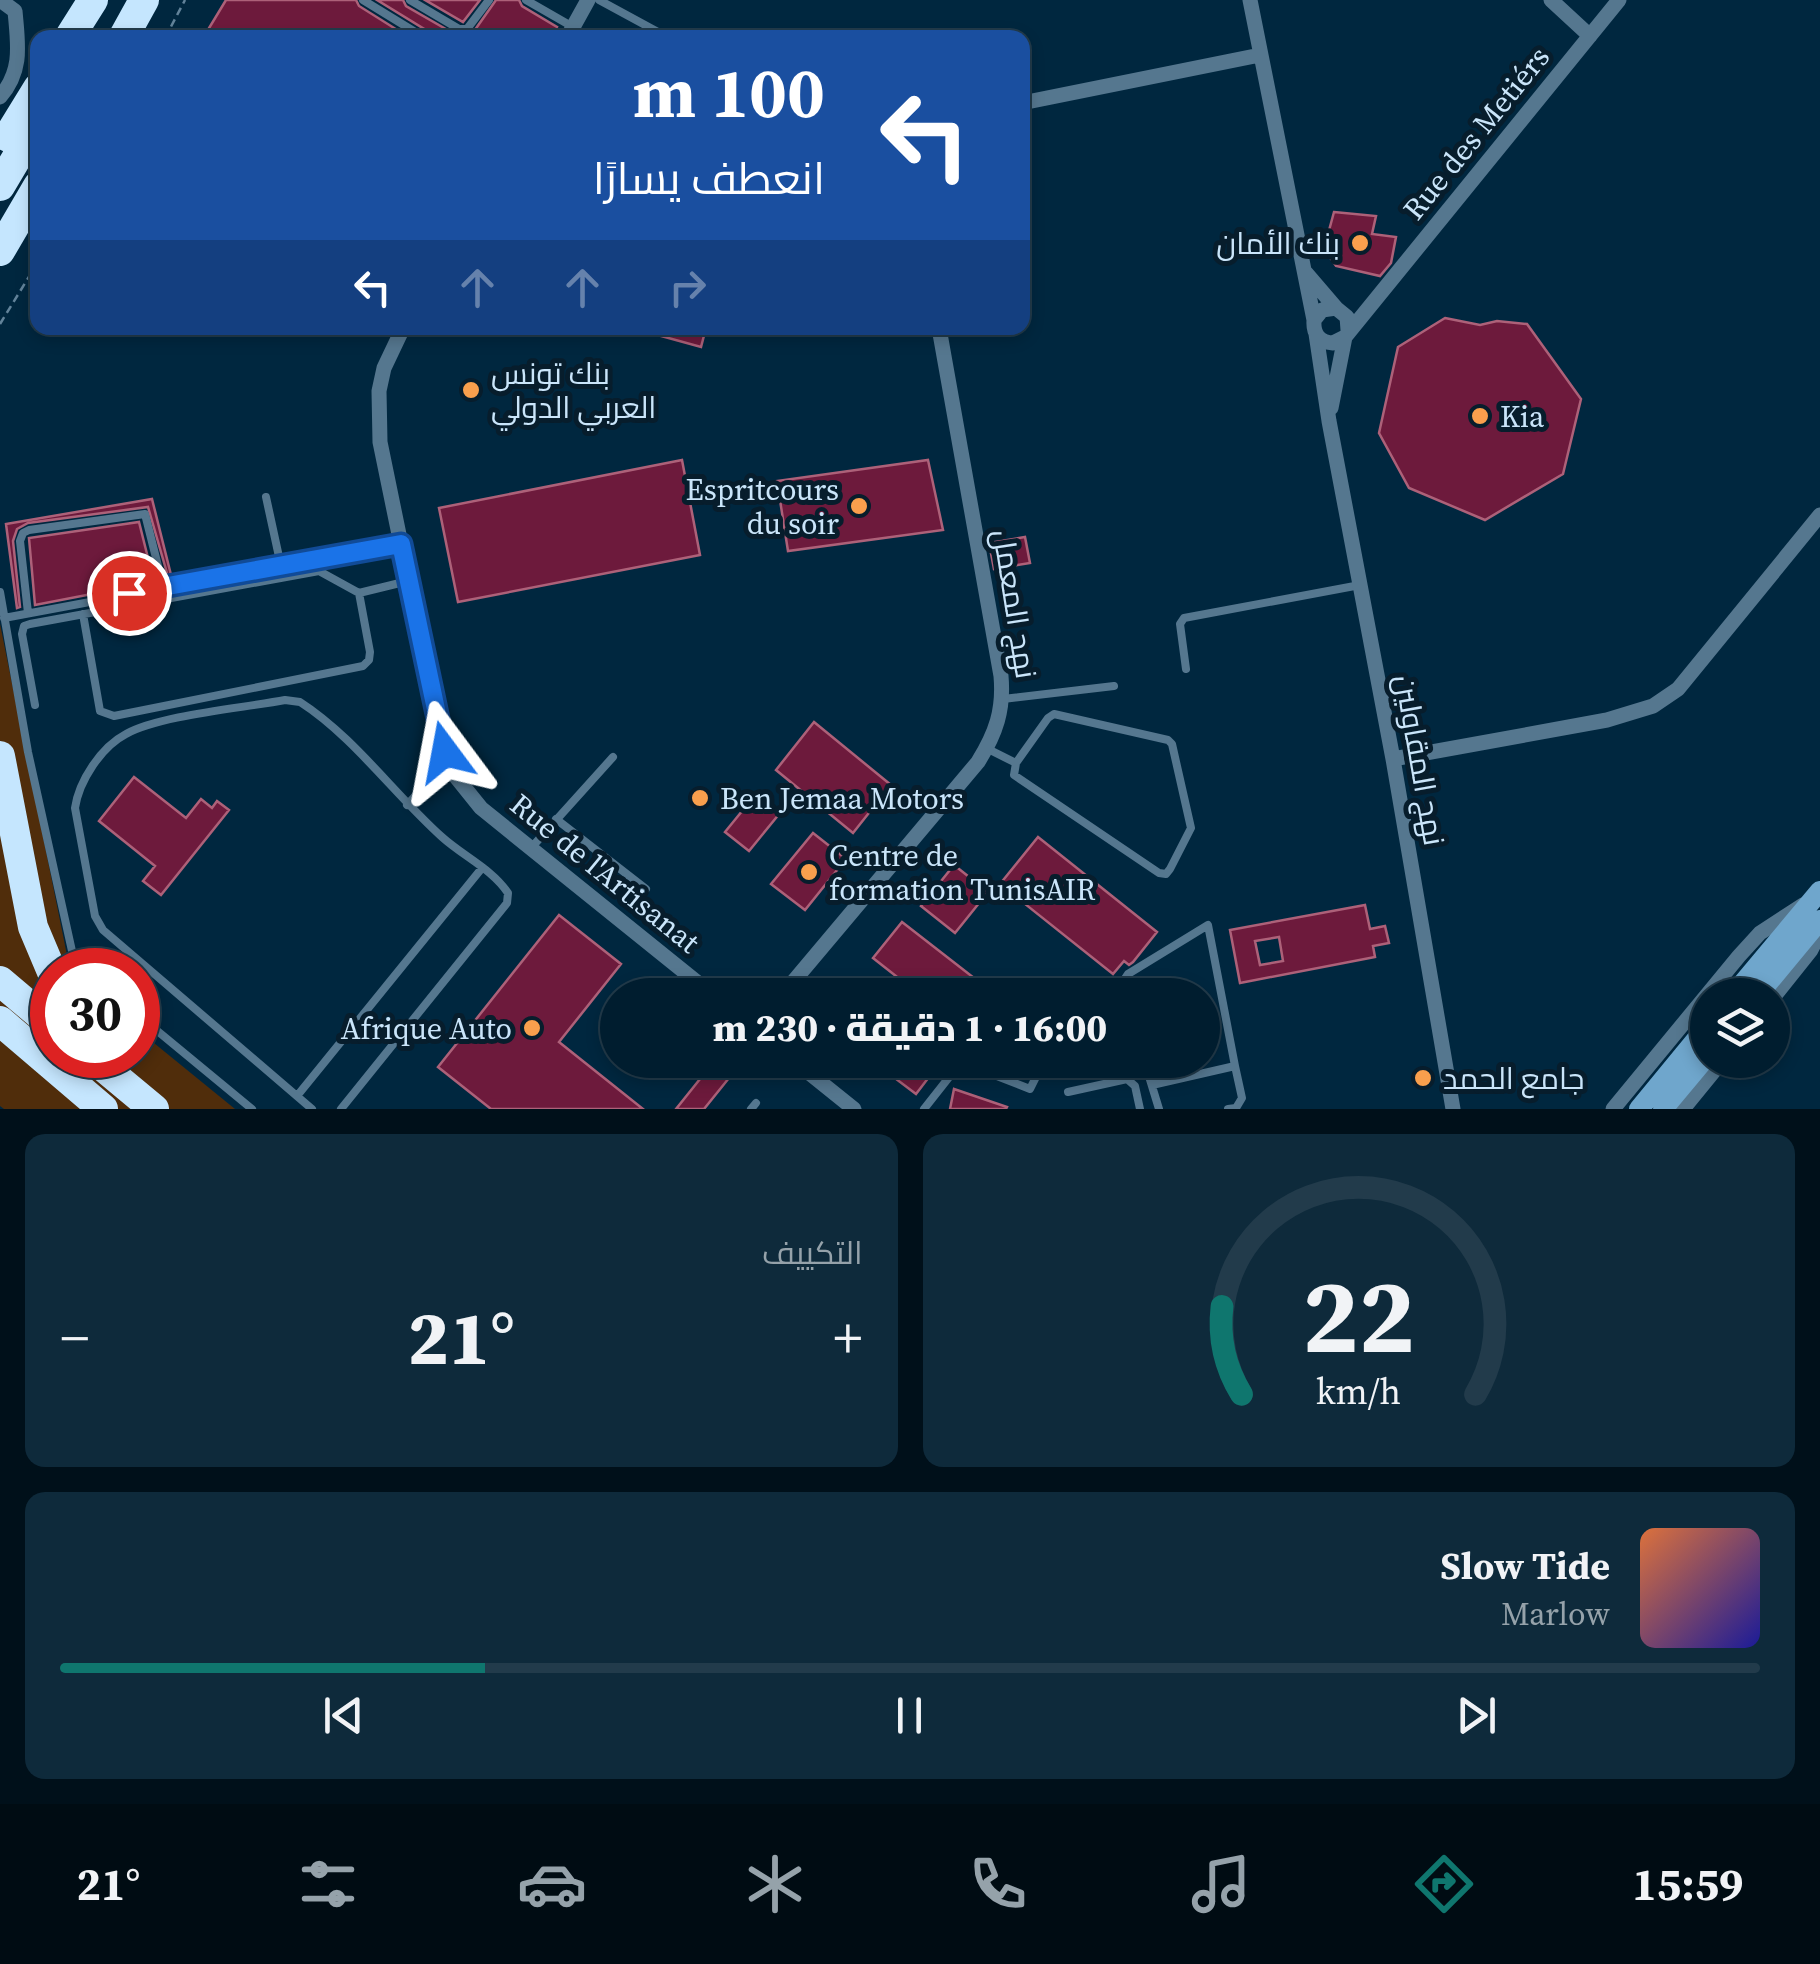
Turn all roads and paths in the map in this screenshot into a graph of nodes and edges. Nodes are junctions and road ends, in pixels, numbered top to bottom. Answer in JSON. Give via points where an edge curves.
{"nodes":[{"id":1,"x":0,"y":0,"type":"edge"},
{"id":2,"x":93,"y":0,"type":"edge"},
{"id":3,"x":108,"y":0,"type":"edge"},
{"id":4,"x":144,"y":0,"type":"edge"},
{"id":5,"x":185,"y":0,"type":"edge"},
{"id":6,"x":363,"y":0,"type":"edge"},
{"id":7,"x":410,"y":0,"type":"edge"},
{"id":8,"x":489,"y":0,"type":"edge"},
{"id":9,"x":526,"y":0,"type":"edge"},
{"id":10,"x":588,"y":0,"type":"edge"},
{"id":11,"x":600,"y":0,"type":"edge"},
{"id":12,"x":1250,"y":0,"type":"edge"},
{"id":13,"x":1550,"y":0,"type":"edge"},
{"id":14,"x":1619,"y":0,"type":"edge"},
{"id":15,"x":74,"y":30,"type":"edge"},
{"id":16,"x":93,"y":30,"type":"edge"},
{"id":17,"x":127,"y":30,"type":"edge"},
{"id":18,"x":168,"y":30,"type":"edge"},
{"id":19,"x":411,"y":30,"type":"edge"},
{"id":20,"x":567,"y":30,"type":"edge"},
{"id":21,"x":571,"y":30,"type":"edge"},
{"id":22,"x":654,"y":30,"type":"edge"},
{"id":23,"x":1590,"y":36,"type":"junction"},
{"id":24,"x":1260,"y":55,"type":"junction"},
{"id":25,"x":0,"y":97,"type":"edge"},
{"id":26,"x":30,"y":101,"type":"edge"},
{"id":27,"x":1030,"y":101,"type":"edge"},
{"id":28,"x":30,"y":135,"type":"edge"},
{"id":29,"x":0,"y":149,"type":"edge"},
{"id":30,"x":0,"y":186,"type":"edge"},
{"id":31,"x":30,"y":200,"type":"edge"},
{"id":32,"x":0,"y":251,"type":"edge"},
{"id":33,"x":1303,"y":270,"type":"junction"},
{"id":34,"x":30,"y":275,"type":"edge"},
{"id":35,"x":1375,"y":301,"type":"junction"},
{"id":36,"x":1339,"y":310,"type":"junction"},
{"id":37,"x":0,"y":324,"type":"edge"},
{"id":38,"x":1315,"y":327,"type":"junction"},
{"id":39,"x":1347,"y":333,"type":"junction"},
{"id":40,"x":400,"y":335,"type":"edge"},
{"id":41,"x":941,"y":335,"type":"edge"},
{"id":42,"x":1328,"y":421,"type":"junction"},
{"id":43,"x":266,"y":497,"type":"dead end"},
{"id":44,"x":1820,"y":515,"type":"edge"},
{"id":45,"x":401,"y":544,"type":"junction"},
{"id":46,"x":281,"y":566,"type":"junction"},
{"id":47,"x":408,"y":581,"type":"junction"},
{"id":48,"x":1360,"y":585,"type":"junction"},
{"id":49,"x":162,"y":586,"type":"junction"},
{"id":50,"x":0,"y":592,"type":"edge"},
{"id":51,"x":359,"y":593,"type":"junction"},
{"id":52,"x":28,"y":613,"type":"junction"},
{"id":53,"x":83,"y":614,"type":"junction"},
{"id":54,"x":4,"y":618,"type":"junction"},
{"id":55,"x":1186,"y":669,"type":"dead end"},
{"id":56,"x":1114,"y":686,"type":"dead end"},
{"id":57,"x":1003,"y":699,"type":"junction"},
{"id":58,"x":35,"y":705,"type":"dead end"},
{"id":59,"x":986,"y":748,"type":"junction"},
{"id":60,"x":0,"y":756,"type":"edge"},
{"id":61,"x":613,"y":756,"type":"dead end"},
{"id":62,"x":1393,"y":759,"type":"junction"},
{"id":63,"x":448,"y":760,"type":"junction"},
{"id":64,"x":1016,"y":764,"type":"junction"},
{"id":65,"x":407,"y":805,"type":"junction"},
{"id":66,"x":556,"y":819,"type":"junction"},
{"id":67,"x":530,"y":848,"type":"junction"},
{"id":68,"x":482,"y":868,"type":"junction"},
{"id":69,"x":646,"y":890,"type":"dead end"},
{"id":70,"x":1817,"y":904,"type":"edge"},
{"id":71,"x":1820,"y":932,"type":"edge"},
{"id":72,"x":42,"y":948,"type":"edge"},
{"id":73,"x":71,"y":948,"type":"edge"},
{"id":74,"x":692,"y":978,"type":"edge"},
{"id":75,"x":796,"y":978,"type":"edge"},
{"id":76,"x":1125,"y":978,"type":"edge"},
{"id":77,"x":1218,"y":978,"type":"edge"},
{"id":78,"x":1749,"y":978,"type":"edge"},
{"id":79,"x":1769,"y":978,"type":"edge"},
{"id":80,"x":1789,"y":978,"type":"edge"},
{"id":81,"x":0,"y":981,"type":"edge"},
{"id":82,"x":1220,"y":987,"type":"edge"},
{"id":83,"x":30,"y":1006,"type":"edge"},
{"id":84,"x":0,"y":1021,"type":"edge"},
{"id":85,"x":160,"y":1033,"type":"edge"},
{"id":86,"x":0,"y":1046,"type":"edge"},
{"id":87,"x":1690,"y":1060,"type":"edge"},
{"id":88,"x":1235,"y":1066,"type":"junction"},
{"id":89,"x":1690,"y":1076,"type":"edge"},
{"id":90,"x":117,"y":1078,"type":"edge"},
{"id":91,"x":137,"y":1078,"type":"edge"},
{"id":92,"x":811,"y":1078,"type":"edge"},
{"id":93,"x":948,"y":1078,"type":"edge"},
{"id":94,"x":1006,"y":1078,"type":"edge"},
{"id":95,"x":1037,"y":1078,"type":"edge"},
{"id":96,"x":1150,"y":1078,"type":"edge"},
{"id":97,"x":1699,"y":1078,"type":"edge"},
{"id":98,"x":1152,"y":1085,"type":"junction"},
{"id":99,"x":1068,"y":1092,"type":"dead end"},
{"id":100,"x":297,"y":1096,"type":"junction"},
{"id":101,"x":1670,"y":1099,"type":"edge"},
{"id":102,"x":836,"y":1104,"type":"edge"},
{"id":103,"x":1448,"y":1108,"type":"edge"},
{"id":104,"x":88,"y":1109,"type":"edge"},
{"id":105,"x":102,"y":1109,"type":"edge"},
{"id":106,"x":154,"y":1109,"type":"edge"},
{"id":107,"x":168,"y":1109,"type":"edge"},
{"id":108,"x":252,"y":1109,"type":"edge"},
{"id":109,"x":312,"y":1109,"type":"edge"},
{"id":110,"x":340,"y":1109,"type":"edge"},
{"id":111,"x":854,"y":1109,"type":"edge"},
{"id":112,"x":924,"y":1109,"type":"edge"},
{"id":113,"x":1140,"y":1109,"type":"edge"},
{"id":114,"x":1159,"y":1109,"type":"edge"},
{"id":115,"x":1228,"y":1109,"type":"edge"},
{"id":116,"x":1614,"y":1109,"type":"edge"},
{"id":117,"x":1638,"y":1109,"type":"edge"}],
"edges":[{"from":1,"to":25,"type":"street","via":[[15,11],[19,60]]},
{"from":2,"to":15,"type":"highway"},
{"from":3,"to":16,"type":"highway"},
{"from":4,"to":17,"type":"highway"},
{"from":5,"to":18,"type":"path"},
{"from":6,"to":19,"type":"lane"},
{"from":7,"to":8,"type":"lane","via":[[459,29],[467,29]]},
{"from":9,"to":20,"type":"lane"},
{"from":10,"to":21,"type":"street"},
{"from":11,"to":22,"type":"lane"},
{"from":12,"to":24,"type":"street","name":"نهج المقاولين"},
{"from":13,"to":23,"type":"street"},
{"from":14,"to":23,"type":"street","name":"Rue des Metiérs"},
{"from":23,"to":35,"type":"street","name":"Rue des Metiérs"},
{"from":24,"to":27,"type":"street"},
{"from":24,"to":33,"type":"street","name":"نهج المقاولين"},
{"from":26,"to":29,"type":"highway"},
{"from":28,"to":30,"type":"highway"},
{"from":31,"to":32,"type":"highway"},
{"from":33,"to":36,"type":"street","name":"نهج المقاولين"},
{"from":33,"to":38,"type":"street","name":"نهج المقاولين"},
{"from":34,"to":37,"type":"path"},
{"from":35,"to":36,"type":"street"},
{"from":35,"to":39,"type":"street","name":"Rue des Metiérs"},
{"from":36,"to":38,"type":"street","via":[[1322,310]]},
{"from":36,"to":39,"type":"street"},
{"from":38,"to":39,"type":"street","via":[[1326,342]]},
{"from":38,"to":42,"type":"street","name":"نهج المقاولين"},
{"from":39,"to":42,"type":"street","name":"نهج المقاولين"},
{"from":40,"to":45,"type":"street","name":"Rue de l'Artisanat","via":[[378,391],[380,442]]},
{"from":41,"to":57,"type":"street","name":"نهج المعمل"},
{"from":42,"to":48,"type":"street","name":"نهج المقاولين"},
{"from":43,"to":46,"type":"lane"},
{"from":44,"to":62,"type":"street","via":[[1678,689],[1653,706]]},
{"from":45,"to":46,"type":"lane"},
{"from":45,"to":47,"type":"street","name":"Rue de l'Artisanat"},
{"from":46,"to":49,"type":"lane"},
{"from":47,"to":51,"type":"lane"},
{"from":47,"to":63,"type":"street","name":"Rue de l'Artisanat"},
{"from":48,"to":55,"type":"lane","via":[[1184,618]]},
{"from":48,"to":62,"type":"street","name":"نهج المقاولين"},
{"from":49,"to":52,"type":"lane"},
{"from":49,"to":52,"type":"lane","via":[[144,514],[28,530],[20,540]]},
{"from":50,"to":54,"type":"lane"},
{"from":51,"to":53,"type":"lane","via":[[319,571]]},
{"from":51,"to":53,"type":"lane","via":[[370,652],[364,666],[114,716],[100,711]]},
{"from":52,"to":54,"type":"lane"},
{"from":53,"to":58,"type":"lane","via":[[24,626]]},
{"from":54,"to":73,"type":"lane"},
{"from":56,"to":57,"type":"lane"},
{"from":57,"to":59,"type":"street","name":"نهج المعمل"},
{"from":59,"to":64,"type":"lane"},
{"from":59,"to":75,"type":"street","name":"نهج المعمل"},
{"from":60,"to":72,"type":"highway"},
{"from":61,"to":66,"type":"lane"},
{"from":62,"to":103,"type":"street","name":"نهج المقاولين"},
{"from":63,"to":65,"type":"lane"},
{"from":63,"to":67,"type":"street","name":"Rue de l'Artisanat","via":[[481,808]]},
{"from":64,"to":64,"type":"lane","via":[[1014,775],[1159,873],[1166,874],[1190,835],[1168,740],[1054,714]]},
{"from":65,"to":68,"type":"lane"},
{"from":65,"to":100,"type":"lane","via":[[374,764],[314,712],[285,700],[128,732],[77,792],[88,887],[103,930]]},
{"from":66,"to":67,"type":"lane"},
{"from":66,"to":69,"type":"lane"},
{"from":67,"to":74,"type":"street","name":"Rue de l'Artisanat"},
{"from":68,"to":100,"type":"lane"},
{"from":68,"to":110,"type":"lane","via":[[501,882],[508,903]]},
{"from":70,"to":78,"type":"street"},
{"from":70,"to":79,"type":"street"},
{"from":70,"to":116,"type":"street","via":[[1784,915],[1760,933]]},
{"from":71,"to":80,"type":"street"},
{"from":76,"to":77,"type":"lane","via":[[1208,924]]},
{"from":81,"to":83,"type":"highway"},
{"from":82,"to":88,"type":"lane"},
{"from":84,"to":105,"type":"highway"},
{"from":85,"to":108,"type":"lane"},
{"from":86,"to":104,"type":"highway"},
{"from":87,"to":101,"type":"street"},
{"from":88,"to":98,"type":"lane"},
{"from":88,"to":115,"type":"lane","via":[[1242,1098]]},
{"from":89,"to":101,"type":"street"},
{"from":90,"to":106,"type":"highway"},
{"from":91,"to":107,"type":"highway"},
{"from":92,"to":102,"type":"street"},
{"from":93,"to":112,"type":"lane"},
{"from":94,"to":95,"type":"lane","via":[[1030,1089]]},
{"from":96,"to":98,"type":"lane"},
{"from":97,"to":101,"type":"street"},
{"from":98,"to":114,"type":"lane"},
{"from":99,"to":113,"type":"lane","via":[[1127,1080]]},
{"from":100,"to":109,"type":"lane"},
{"from":101,"to":117,"type":"street"},
{"from":102,"to":111,"type":"street"}]}
